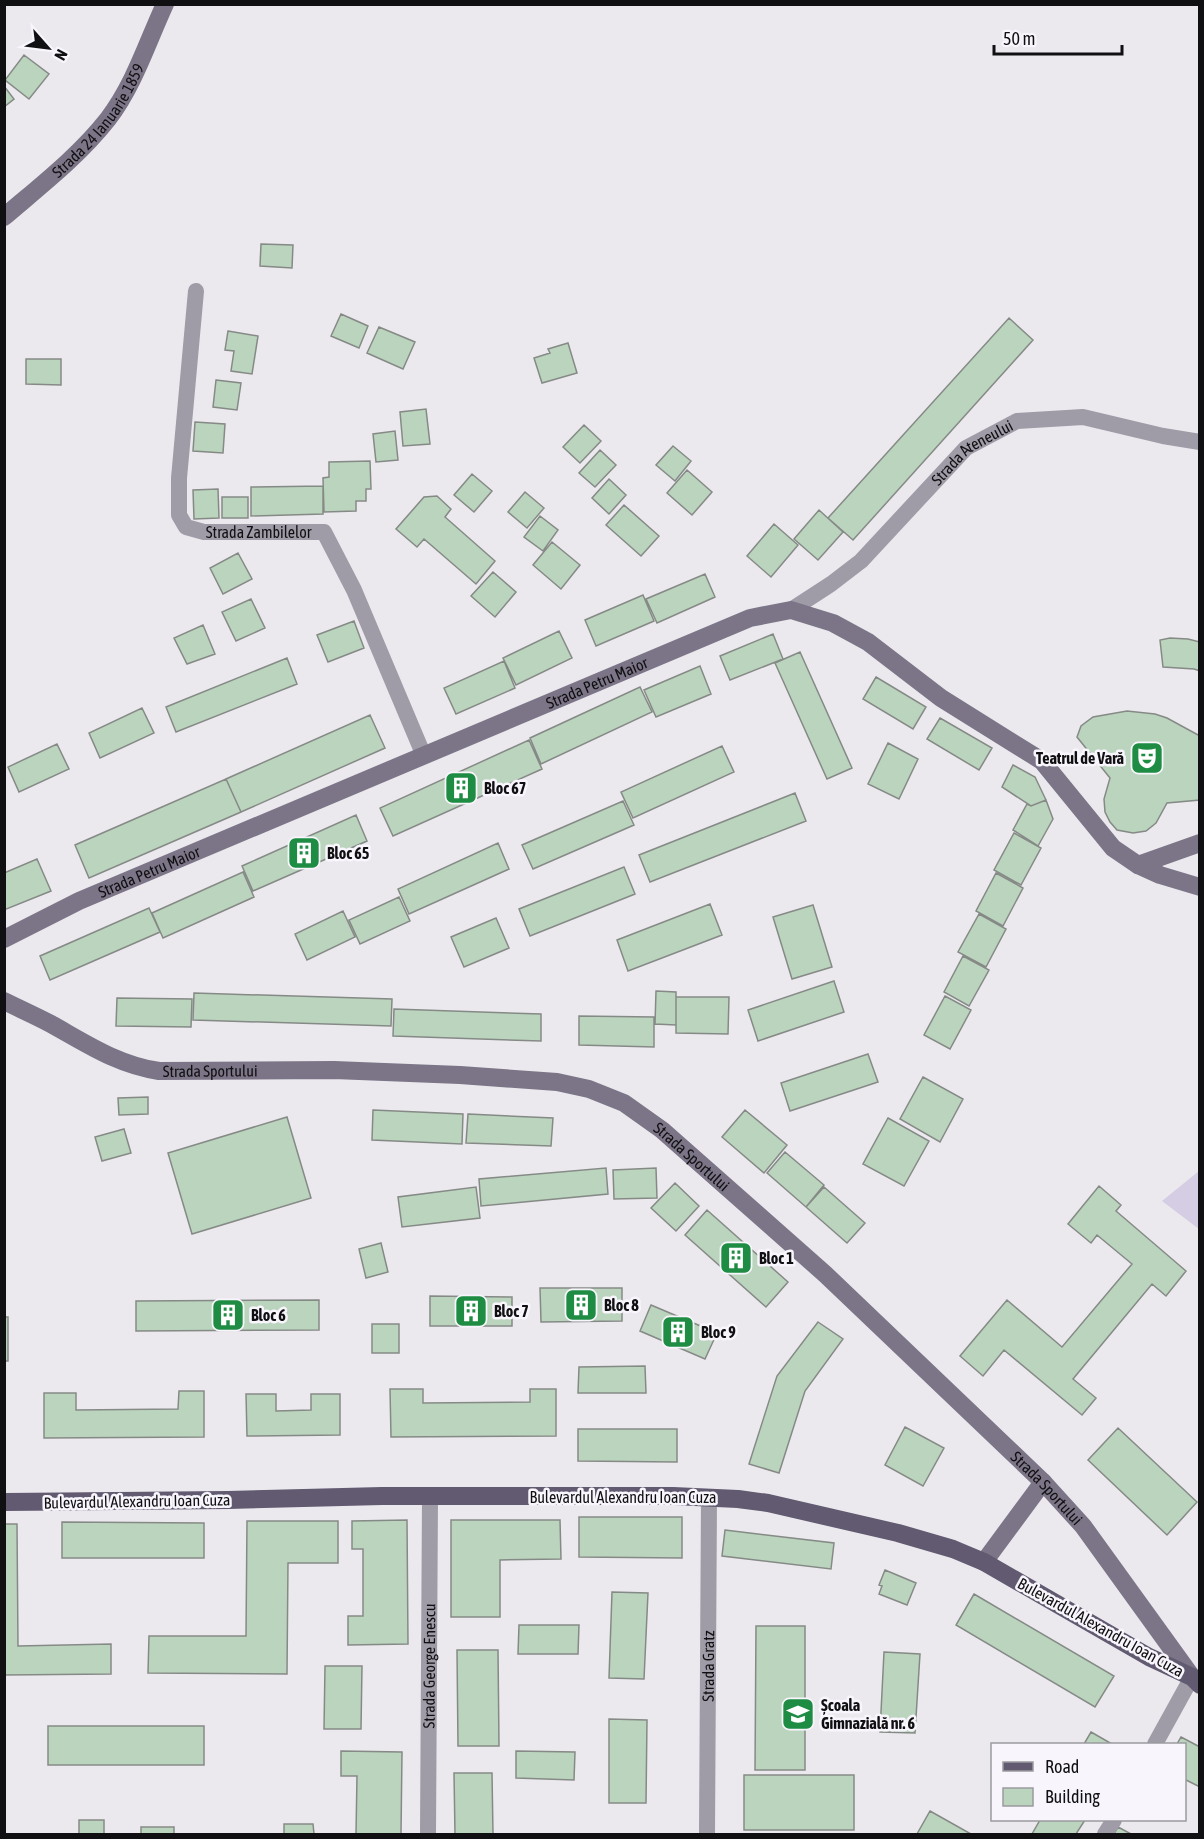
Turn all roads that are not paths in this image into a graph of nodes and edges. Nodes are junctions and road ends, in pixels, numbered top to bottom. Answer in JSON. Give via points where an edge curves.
{"nodes":[{"id":1,"x":165,"y":4,"type":"edge"},
{"id":2,"x":4,"y":217,"type":"edge"},
{"id":3,"x":196,"y":291,"type":"dead end"},
{"id":4,"x":1200,"y":442,"type":"edge"},
{"id":5,"x":791,"y":610,"type":"junction"},
{"id":6,"x":424,"y":756,"type":"junction"},
{"id":7,"x":1200,"y":843,"type":"edge"},
{"id":8,"x":1138,"y":865,"type":"junction"},
{"id":9,"x":1200,"y":888,"type":"edge"},
{"id":10,"x":4,"y":939,"type":"edge"},
{"id":11,"x":4,"y":1001,"type":"edge"},
{"id":12,"x":1043,"y":1482,"type":"junction"},
{"id":13,"x":430,"y":1496,"type":"junction"},
{"id":14,"x":709,"y":1497,"type":"junction"},
{"id":15,"x":4,"y":1502,"type":"edge"},
{"id":16,"x":984,"y":1562,"type":"junction"},
{"id":17,"x":1196,"y":1681,"type":"edge"},
{"id":18,"x":1156,"y":1743,"type":"edge"},
{"id":19,"x":1113,"y":1821,"type":"edge"},
{"id":20,"x":428,"y":1834,"type":"edge"},
{"id":21,"x":707,"y":1834,"type":"edge"},
{"id":22,"x":1105,"y":1834,"type":"edge"}],
"edges":[{"from":1,"to":2,"type":"main road","name":"Strada 24 Ianuarie 1859","via":[[133,77],[109,118],[49,181]]},
{"from":3,"to":6,"type":"street","name":"Strada Zambilelor","via":[[179,515],[186,527],[204,532],[324,532],[354,590]]},
{"from":4,"to":5,"type":"street","name":"Strada Ateneului","via":[[1083,417],[1017,421],[966,448],[861,561]]},
{"from":5,"to":6,"type":"main road","name":"Strada Petru Maior","via":[[750,618]]},
{"from":5,"to":8,"type":"main road","name":"Strada Petru Maior","via":[[833,623],[868,642],[941,698],[1042,760],[1113,848]]},
{"from":6,"to":10,"type":"main road","name":"Strada Petru Maior","via":[[79,901]]},
{"from":7,"to":8,"type":"main road"},
{"from":8,"to":9,"type":"main road","name":"Strada Petru Maior"},
{"from":11,"to":12,"type":"main road","name":"Strada Sportului","via":[[113,1059],[138,1068],[460,1075],[557,1082],[624,1103],[662,1130],[825,1274]]},
{"from":12,"to":16,"type":"main road"},
{"from":12,"to":17,"type":"main road","name":"Strada Sportului","via":[[1083,1526]]},
{"from":13,"to":14,"type":"main road","name":"Bulevardul Alexandru Ioan Cuza"},
{"from":13,"to":15,"type":"main road","name":"Bulevardul Alexandru Ioan Cuza"},
{"from":13,"to":20,"type":"street","name":"Strada George Enescu"},
{"from":14,"to":16,"type":"main road","name":"Bulevardul Alexandru Ioan Cuza","via":[[768,1503],[898,1533]]},
{"from":14,"to":21,"type":"street","name":"Strada Gratz"},
{"from":16,"to":17,"type":"main road","name":"Bulevardul Alexandru Ioan Cuza"},
{"from":17,"to":18,"type":"street"},
{"from":19,"to":22,"type":"street"}]}
